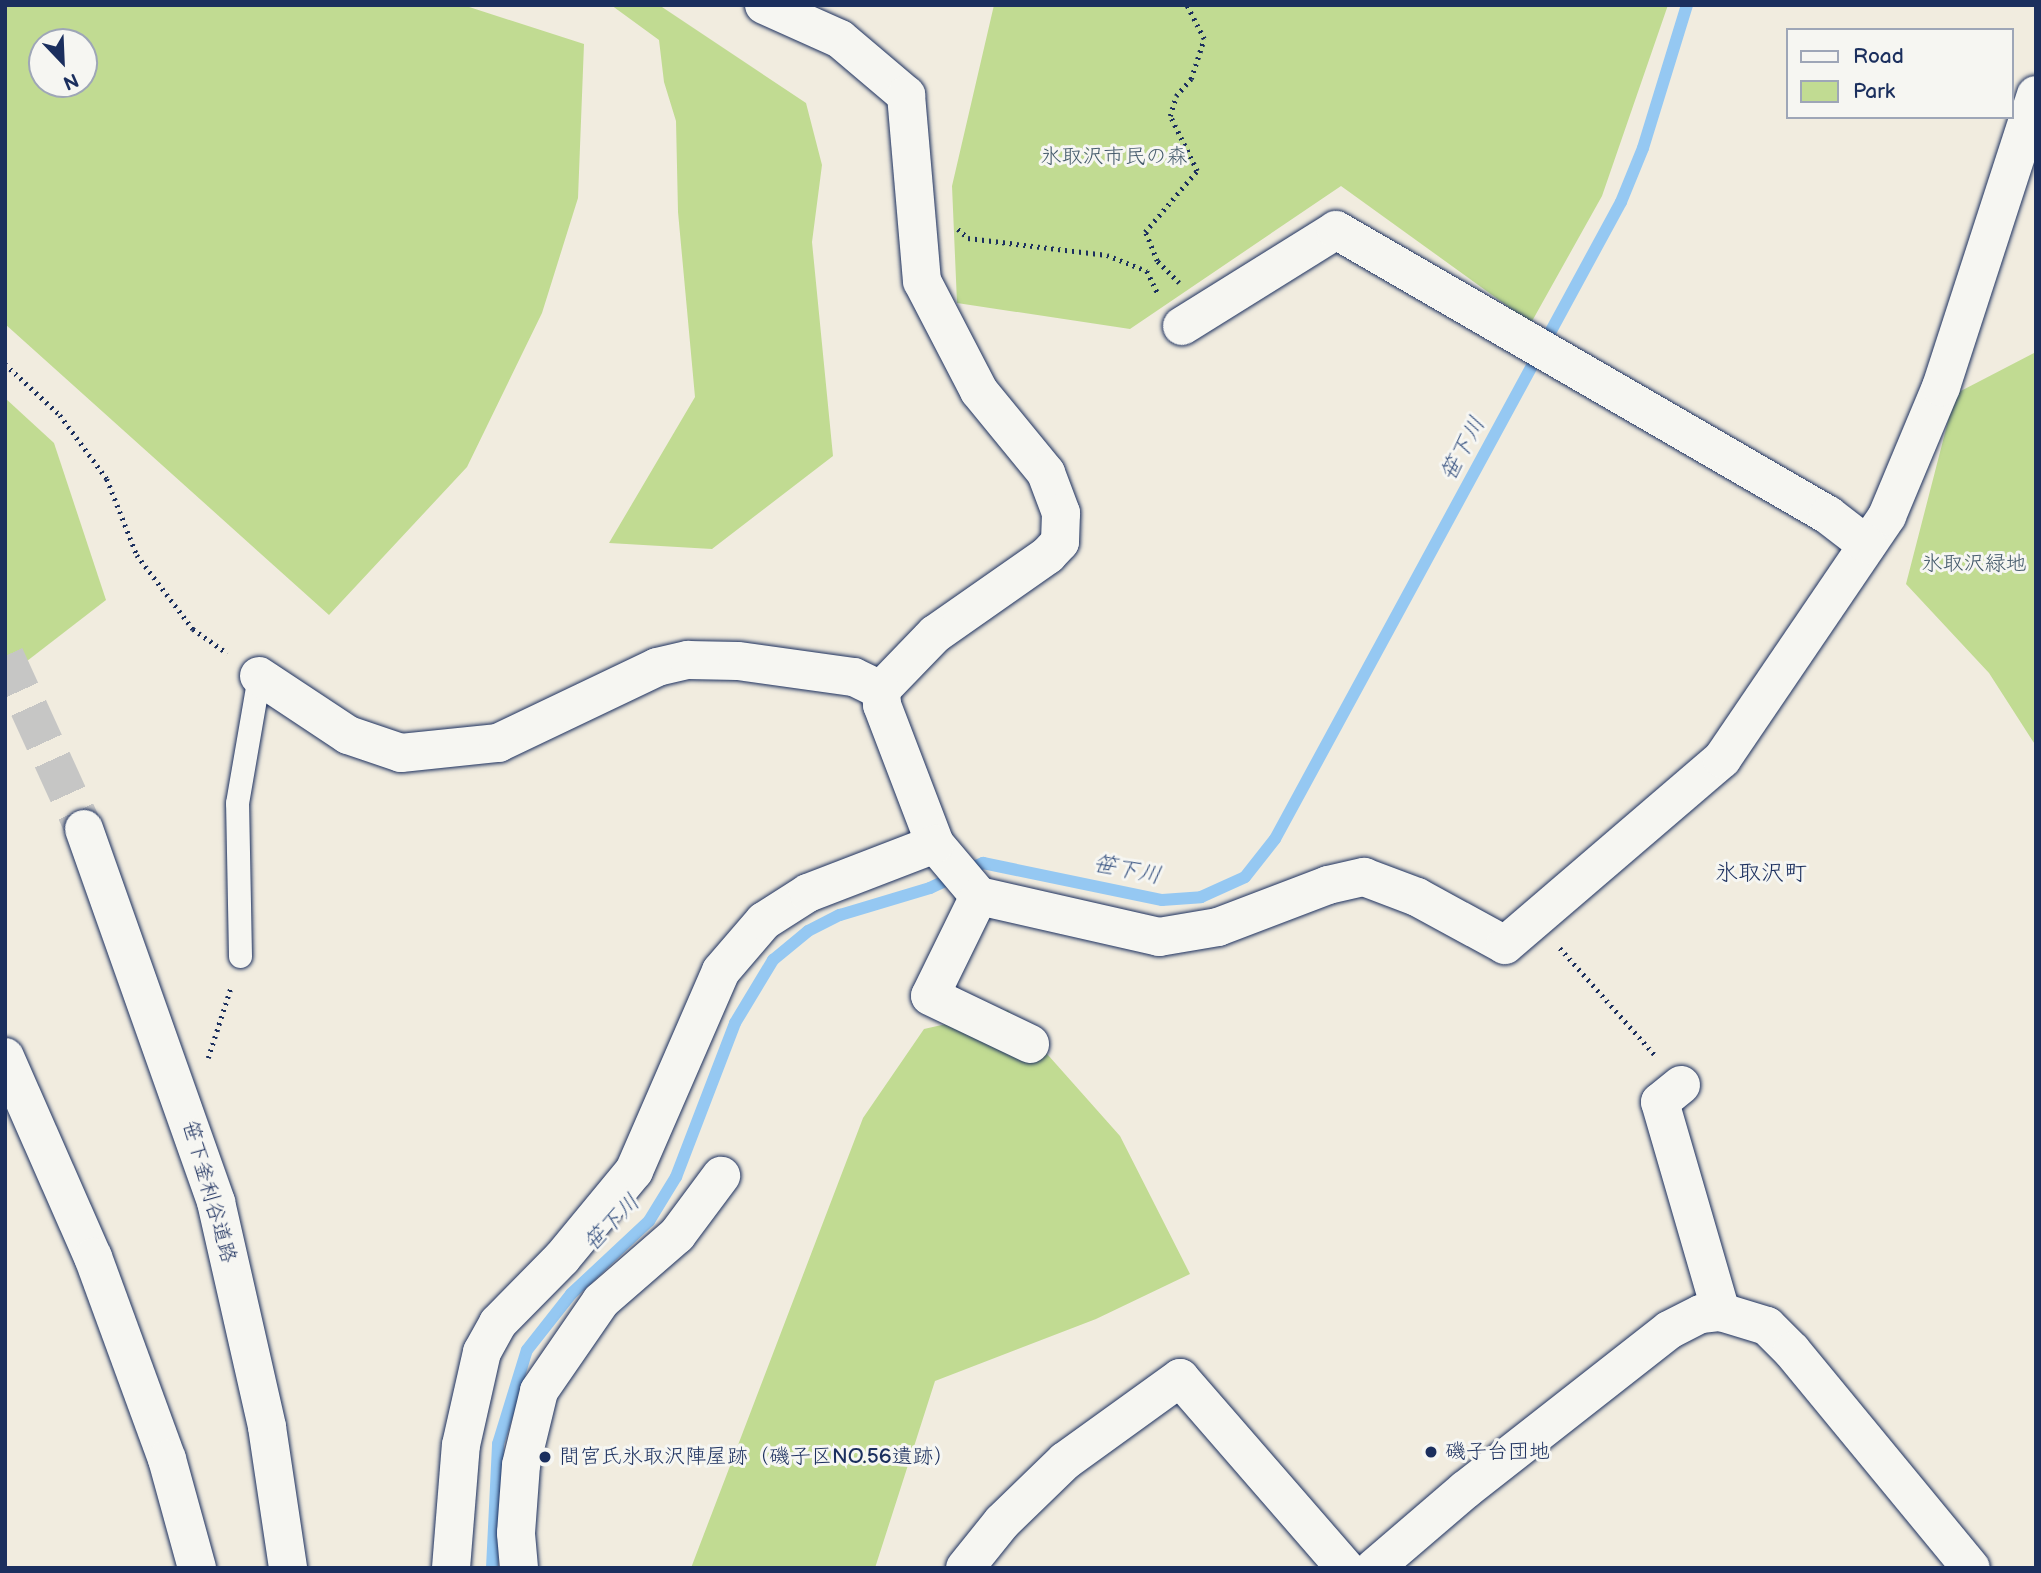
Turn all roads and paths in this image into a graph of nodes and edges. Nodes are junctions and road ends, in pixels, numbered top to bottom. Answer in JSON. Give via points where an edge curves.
{"nodes":[{"id":1,"x":764,"y":5,"type":"edge"},
{"id":2,"x":1187,"y":5,"type":"edge"},
{"id":3,"x":2036,"y":95,"type":"edge"},
{"id":4,"x":915,"y":216,"type":"junction"},
{"id":5,"x":1174,"y":309,"type":"junction"},
{"id":6,"x":5,"y":364,"type":"edge"},
{"id":7,"x":1867,"y":545,"type":"junction"},
{"id":8,"x":260,"y":676,"type":"junction"},
{"id":9,"x":881,"y":690,"type":"junction"},
{"id":10,"x":84,"y":829,"type":"tunnel mouth"},
{"id":11,"x":935,"y":844,"type":"junction"},
{"id":12,"x":979,"y":896,"type":"junction"},
{"id":13,"x":1536,"y":922,"type":"junction"},
{"id":14,"x":240,"y":956,"type":"joint"},
{"id":15,"x":1030,"y":1044,"type":"dead end"},
{"id":16,"x":5,"y":1057,"type":"edge"},
{"id":17,"x":204,"y":1072,"type":"dead end"},
{"id":18,"x":1681,"y":1085,"type":"joint"},
{"id":19,"x":721,"y":1176,"type":"dead end"},
{"id":20,"x":562,"y":1258,"type":"junction"},
{"id":21,"x":601,"y":1301,"type":"junction"},
{"id":22,"x":1721,"y":1312,"type":"junction"},
{"id":23,"x":197,"y":1568,"type":"edge"},
{"id":24,"x":288,"y":1568,"type":"edge"},
{"id":25,"x":452,"y":1568,"type":"edge"},
{"id":26,"x":519,"y":1568,"type":"edge"},
{"id":27,"x":965,"y":1568,"type":"edge"},
{"id":28,"x":1345,"y":1568,"type":"edge"},
{"id":29,"x":1374,"y":1568,"type":"edge"},
{"id":30,"x":1971,"y":1568,"type":"edge"}],
"edges":[{"from":1,"to":4,"type":"street","via":[[840,39],[906,95]]},
{"from":2,"to":5,"type":"path","via":[[1204,39],[1191,79],[1176,96],[1170,116],[1186,140],[1197,171],[1145,232],[1157,261],[1179,281]]},
{"from":3,"to":7,"type":"street","via":[[1941,387],[1887,516]]},
{"from":4,"to":5,"type":"path","via":[[951,222],[968,238],[1107,255],[1147,271]]},
{"from":4,"to":9,"type":"street","via":[[922,281],[935,313],[979,391],[1046,474],[1061,513],[1060,542],[935,634]]},
{"from":5,"to":7,"type":"street","via":[[1336,230],[1828,515]]},
{"from":6,"to":8,"type":"path","via":[[60,415],[107,479],[136,555],[193,629]]},
{"from":7,"to":13,"type":"street","via":[[1722,759]]},
{"from":8,"to":9,"type":"street","via":[[348,735],[401,753],[498,743],[657,667],[688,660],[738,661],[854,677]]},
{"from":8,"to":14,"type":"lane","via":[[237,803]]},
{"from":9,"to":11,"type":"street","via":[[882,705]]},
{"from":10,"to":24,"type":"street","name":"笹下釜利谷道路","via":[[216,1202],[267,1427]]},
{"from":11,"to":12,"type":"street"},
{"from":11,"to":20,"type":"street","via":[[808,893],[764,921],[721,971],[634,1171]]},
{"from":12,"to":13,"type":"street","via":[[1159,937],[1218,927],[1328,885],[1364,877],[1417,897],[1505,945]]},
{"from":12,"to":15,"type":"street","via":[[930,996]]},
{"from":13,"to":18,"type":"path"},
{"from":14,"to":17,"type":"path"},
{"from":16,"to":23,"type":"street","via":[[93,1257],[167,1459]]},
{"from":18,"to":22,"type":"street","via":[[1660,1102]]},
{"from":19,"to":21,"type":"street","via":[[677,1235]]},
{"from":20,"to":21,"type":"street"},
{"from":20,"to":25,"type":"street","via":[[498,1323],[482,1352],[461,1445]]},
{"from":21,"to":26,"type":"street","via":[[539,1391],[527,1427],[516,1533]]},
{"from":22,"to":29,"type":"street","via":[[1701,1314],[1669,1331],[1465,1490]]},
{"from":22,"to":30,"type":"street","via":[[1767,1326],[1792,1351]]},
{"from":27,"to":28,"type":"street","via":[[1002,1522],[1065,1461],[1181,1378]]}]}
